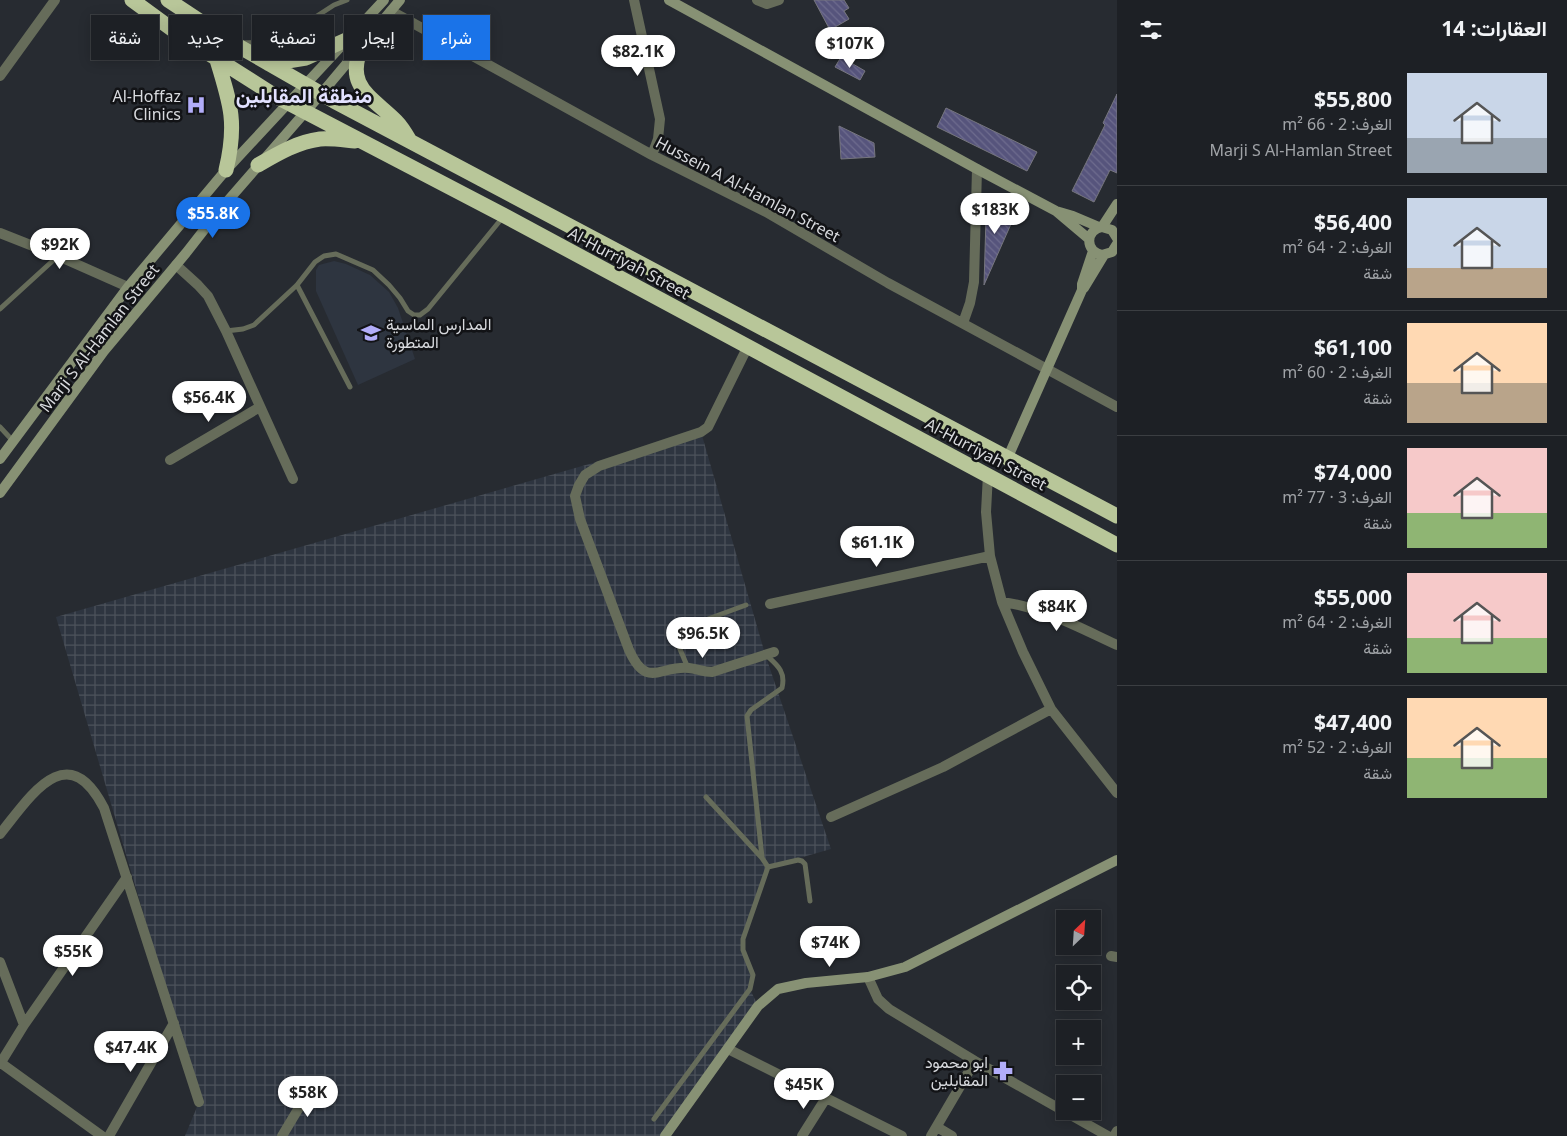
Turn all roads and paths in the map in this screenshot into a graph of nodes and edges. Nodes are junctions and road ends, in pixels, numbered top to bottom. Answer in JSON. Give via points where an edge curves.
{"nodes":[{"id":1,"x":55,"y":0,"type":"edge"},
{"id":2,"x":132,"y":0,"type":"edge"},
{"id":3,"x":168,"y":0,"type":"edge"},
{"id":4,"x":347,"y":0,"type":"edge"},
{"id":5,"x":384,"y":0,"type":"edge"},
{"id":6,"x":400,"y":0,"type":"edge"},
{"id":7,"x":634,"y":0,"type":"edge"},
{"id":8,"x":670,"y":0,"type":"edge"},
{"id":9,"x":757,"y":0,"type":"edge"},
{"id":10,"x":779,"y":0,"type":"edge"},
{"id":11,"x":391,"y":11,"type":"junction"},
{"id":12,"x":191,"y":15,"type":"edge"},
{"id":13,"x":370,"y":15,"type":"edge"},
{"id":14,"x":388,"y":15,"type":"edge"},
{"id":15,"x":169,"y":26,"type":"edge"},
{"id":16,"x":344,"y":41,"type":"edge"},
{"id":17,"x":242,"y":42,"type":"edge"},
{"id":18,"x":344,"y":42,"type":"edge"},
{"id":19,"x":242,"y":48,"type":"edge"},
{"id":20,"x":217,"y":60,"type":"joint"},
{"id":21,"x":350,"y":60,"type":"edge"},
{"id":22,"x":358,"y":60,"type":"edge"},
{"id":23,"x":268,"y":64,"type":"junction"},
{"id":24,"x":0,"y":76,"type":"edge"},
{"id":25,"x":306,"y":86,"type":"junction"},
{"id":26,"x":321,"y":94,"type":"junction"},
{"id":27,"x":289,"y":103,"type":"junction"},
{"id":28,"x":304,"y":112,"type":"junction"},
{"id":29,"x":360,"y":141,"type":"junction"},
{"id":30,"x":411,"y":142,"type":"junction"},
{"id":31,"x":652,"y":155,"type":"junction"},
{"id":32,"x":258,"y":165,"type":"junction"},
{"id":33,"x":977,"y":169,"type":"junction"},
{"id":34,"x":226,"y":170,"type":"junction"},
{"id":35,"x":1117,"y":204,"type":"edge"},
{"id":36,"x":1056,"y":211,"type":"junction"},
{"id":37,"x":505,"y":216,"type":"junction"},
{"id":38,"x":1101,"y":227,"type":"junction"},
{"id":39,"x":0,"y":233,"type":"edge"},
{"id":40,"x":1117,"y":236,"type":"edge"},
{"id":41,"x":1089,"y":239,"type":"junction"},
{"id":42,"x":1093,"y":251,"type":"junction"},
{"id":43,"x":58,"y":256,"type":"junction"},
{"id":44,"x":1110,"y":256,"type":"edge"},
{"id":45,"x":176,"y":265,"type":"junction"},
{"id":46,"x":297,"y":285,"type":"junction"},
{"id":47,"x":128,"y":287,"type":"junction"},
{"id":48,"x":1082,"y":290,"type":"junction"},
{"id":49,"x":0,"y":308,"type":"edge"},
{"id":50,"x":963,"y":323,"type":"junction"},
{"id":51,"x":226,"y":331,"type":"junction"},
{"id":52,"x":748,"y":346,"type":"junction"},
{"id":53,"x":1048,"y":370,"type":"junction"},
{"id":54,"x":350,"y":387,"type":"dead end"},
{"id":55,"x":260,"y":407,"type":"junction"},
{"id":56,"x":1117,"y":407,"type":"edge"},
{"id":57,"x":0,"y":427,"type":"edge"},
{"id":58,"x":13,"y":441,"type":"junction"},
{"id":59,"x":1008,"y":457,"type":"junction"},
{"id":60,"x":0,"y":459,"type":"edge"},
{"id":61,"x":170,"y":460,"type":"dead end"},
{"id":62,"x":988,"y":474,"type":"junction"},
{"id":63,"x":293,"y":479,"type":"dead end"},
{"id":64,"x":0,"y":493,"type":"edge"},
{"id":65,"x":1117,"y":516,"type":"edge"},
{"id":66,"x":1117,"y":545,"type":"edge"},
{"id":67,"x":990,"y":556,"type":"junction"},
{"id":68,"x":1002,"y":602,"type":"junction"},
{"id":69,"x":770,"y":604,"type":"dead end"},
{"id":70,"x":746,"y":605,"type":"dead end"},
{"id":71,"x":1117,"y":645,"type":"edge"},
{"id":72,"x":769,"y":653,"type":"joint"},
{"id":73,"x":688,"y":668,"type":"junction"},
{"id":74,"x":1051,"y":708,"type":"junction"},
{"id":75,"x":1117,"y":793,"type":"edge"},
{"id":76,"x":706,"y":797,"type":"dead end"},
{"id":77,"x":831,"y":817,"type":"dead end"},
{"id":78,"x":0,"y":834,"type":"edge"},
{"id":79,"x":762,"y":858,"type":"junction"},
{"id":80,"x":1117,"y":860,"type":"edge"},
{"id":81,"x":768,"y":867,"type":"junction"},
{"id":82,"x":127,"y":877,"type":"junction"},
{"id":83,"x":810,"y":901,"type":"dead end"},
{"id":84,"x":0,"y":962,"type":"edge"},
{"id":85,"x":868,"y":977,"type":"junction"},
{"id":86,"x":174,"y":1023,"type":"junction"},
{"id":87,"x":24,"y":1025,"type":"junction"},
{"id":88,"x":728,"y":1049,"type":"junction"},
{"id":89,"x":975,"y":1061,"type":"junction"},
{"id":90,"x":0,"y":1064,"type":"edge"},
{"id":91,"x":312,"y":1086,"type":"dead end"},
{"id":92,"x":826,"y":1098,"type":"junction"},
{"id":93,"x":199,"y":1102,"type":"dead end"},
{"id":94,"x":654,"y":1119,"type":"dead end"},
{"id":95,"x":934,"y":1131,"type":"edge"},
{"id":96,"x":1117,"y":1131,"type":"edge"},
{"id":97,"x":102,"y":1136,"type":"edge"},
{"id":98,"x":109,"y":1136,"type":"edge"},
{"id":99,"x":282,"y":1136,"type":"edge"},
{"id":100,"x":666,"y":1136,"type":"edge"},
{"id":101,"x":802,"y":1136,"type":"edge"},
{"id":102,"x":902,"y":1136,"type":"edge"},
{"id":103,"x":952,"y":1136,"type":"edge"},
{"id":104,"x":1108,"y":1136,"type":"edge"},
{"id":105,"x":1114,"y":1136,"type":"edge"}],
"edges":[{"from":1,"to":24,"type":"street"},
{"from":2,"to":15,"type":"highway","name":"Al-Hurriyah Street"},
{"from":3,"to":12,"type":"highway","name":"Al-Hurriyah Street"},
{"from":4,"to":17,"type":"lane","via":[[278,40]]},
{"from":5,"to":13,"type":"street","name":"Marji S Al-Hamlan Street"},
{"from":6,"to":11,"type":"street","name":"Marji S Al-Hamlan Street"},
{"from":7,"to":31,"type":"street","via":[[660,119]]},
{"from":8,"to":33,"type":"street"},
{"from":9,"to":10,"type":"street","via":[[767,4]]},
{"from":11,"to":14,"type":"street","name":"Marji S Al-Hamlan Street"},
{"from":11,"to":31,"type":"street","name":"Hussein A Al-Hamlan Street"},
{"from":16,"to":23,"type":"highway","via":[[306,58]]},
{"from":18,"to":25,"type":"street","name":"Marji S Al-Hamlan Street"},
{"from":19,"to":23,"type":"highway","name":"Al-Hurriyah Street"},
{"from":20,"to":27,"type":"highway","name":"Al-Hurriyah Street"},
{"from":20,"to":34,"type":"highway","via":[[232,115],[233,134]]},
{"from":21,"to":26,"type":"street","name":"Marji S Al-Hamlan Street"},
{"from":22,"to":30,"type":"highway","via":[[358,83],[362,90],[398,123]]},
{"from":23,"to":25,"type":"highway","name":"Al-Hurriyah Street"},
{"from":25,"to":26,"type":"highway","name":"Al-Hurriyah Street"},
{"from":25,"to":27,"type":"street","name":"Marji S Al-Hamlan Street"},
{"from":26,"to":28,"type":"street","name":"Marji S Al-Hamlan Street"},
{"from":26,"to":30,"type":"highway","name":"Al-Hurriyah Street"},
{"from":27,"to":28,"type":"highway","name":"Al-Hurriyah Street"},
{"from":27,"to":34,"type":"street","name":"Marji S Al-Hamlan Street"},
{"from":28,"to":29,"type":"highway","name":"Al-Hurriyah Street"},
{"from":28,"to":32,"type":"street","name":"Marji S Al-Hamlan Street"},
{"from":29,"to":32,"type":"highway","via":[[321,139],[301,143]]},
{"from":29,"to":37,"type":"highway","name":"Al-Hurriyah Street"},
{"from":30,"to":59,"type":"highway","name":"Al-Hurriyah Street"},
{"from":31,"to":50,"type":"street","name":"Hussein A Al-Hamlan Street","via":[[766,212]]},
{"from":32,"to":45,"type":"street","name":"Marji S Al-Hamlan Street"},
{"from":33,"to":36,"type":"street"},
{"from":33,"to":50,"type":"street","via":[[974,282]]},
{"from":34,"to":47,"type":"street","name":"Marji S Al-Hamlan Street"},
{"from":35,"to":38,"type":"street"},
{"from":36,"to":38,"type":"street"},
{"from":36,"to":41,"type":"street"},
{"from":37,"to":46,"type":"lane","via":[[428,309],[420,314],[408,311],[395,291],[373,270],[336,254],[315,262]]},
{"from":37,"to":52,"type":"highway","name":"Al-Hurriyah Street"},
{"from":38,"to":40,"type":"street","via":[[1109,228]]},
{"from":38,"to":41,"type":"street","via":[[1093,231]]},
{"from":39,"to":43,"type":"street"},
{"from":40,"to":44,"type":"street"},
{"from":41,"to":42,"type":"street"},
{"from":42,"to":44,"type":"street"},
{"from":42,"to":48,"type":"street"},
{"from":43,"to":47,"type":"street"},
{"from":43,"to":49,"type":"lane"},
{"from":44,"to":48,"type":"street"},
{"from":45,"to":51,"type":"street","via":[[208,296]]},
{"from":45,"to":64,"type":"street","name":"Marji S Al-Hamlan Street","via":[[104,351]]},
{"from":46,"to":51,"type":"lane","via":[[254,325]]},
{"from":46,"to":54,"type":"lane"},
{"from":47,"to":58,"type":"street","name":"Marji S Al-Hamlan Street"},
{"from":48,"to":53,"type":"street"},
{"from":50,"to":53,"type":"street","name":"Hussein A Al-Hamlan Street"},
{"from":51,"to":55,"type":"street"},
{"from":52,"to":62,"type":"highway","name":"Al-Hurriyah Street"},
{"from":52,"to":73,"type":"street","via":[[708,427],[599,466],[585,476],[575,496],[588,542],[633,660],[640,669],[652,673]]},
{"from":53,"to":56,"type":"street","name":"Hussein A Al-Hamlan Street"},
{"from":53,"to":59,"type":"street"},
{"from":55,"to":61,"type":"street"},
{"from":55,"to":63,"type":"street"},
{"from":57,"to":58,"type":"lane"},
{"from":58,"to":60,"type":"street","name":"Marji S Al-Hamlan Street"},
{"from":59,"to":65,"type":"highway","name":"Al-Hurriyah Street"},
{"from":62,"to":66,"type":"highway","name":"Al-Hurriyah Street"},
{"from":62,"to":67,"type":"street","via":[[986,512]]},
{"from":67,"to":68,"type":"street"},
{"from":67,"to":69,"type":"street"},
{"from":68,"to":71,"type":"street","via":[[1035,609]]},
{"from":68,"to":74,"type":"street"},
{"from":70,"to":73,"type":"lane","via":[[683,630],[677,642]]},
{"from":72,"to":73,"type":"street","via":[[712,672]]},
{"from":72,"to":79,"type":"lane","via":[[784,678],[782,688],[751,710],[748,716]]},
{"from":74,"to":75,"type":"street"},
{"from":74,"to":77,"type":"street","via":[[943,767]]},
{"from":76,"to":79,"type":"lane"},
{"from":78,"to":82,"type":"street","via":[[45,782],[65,774],[74,776],[89,784],[101,801]]},
{"from":79,"to":81,"type":"lane"},
{"from":80,"to":85,"type":"street","via":[[905,967]]},
{"from":81,"to":83,"type":"lane","via":[[802,861]]},
{"from":81,"to":94,"type":"lane","via":[[743,939],[742,950],[753,975],[750,989]]},
{"from":82,"to":86,"type":"street"},
{"from":82,"to":87,"type":"street"},
{"from":84,"to":87,"type":"street"},
{"from":85,"to":88,"type":"street","via":[[806,982],[778,989],[758,1006]]},
{"from":85,"to":89,"type":"street","via":[[878,999],[884,1004]]},
{"from":86,"to":93,"type":"street"},
{"from":86,"to":98,"type":"street"},
{"from":87,"to":90,"type":"street"},
{"from":88,"to":92,"type":"street"},
{"from":88,"to":100,"type":"street"},
{"from":89,"to":95,"type":"street"},
{"from":89,"to":104,"type":"street"},
{"from":90,"to":97,"type":"street"},
{"from":91,"to":99,"type":"street"},
{"from":92,"to":101,"type":"street"},
{"from":92,"to":102,"type":"street"},
{"from":95,"to":103,"type":"street"},
{"from":96,"to":105,"type":"street"}]}
